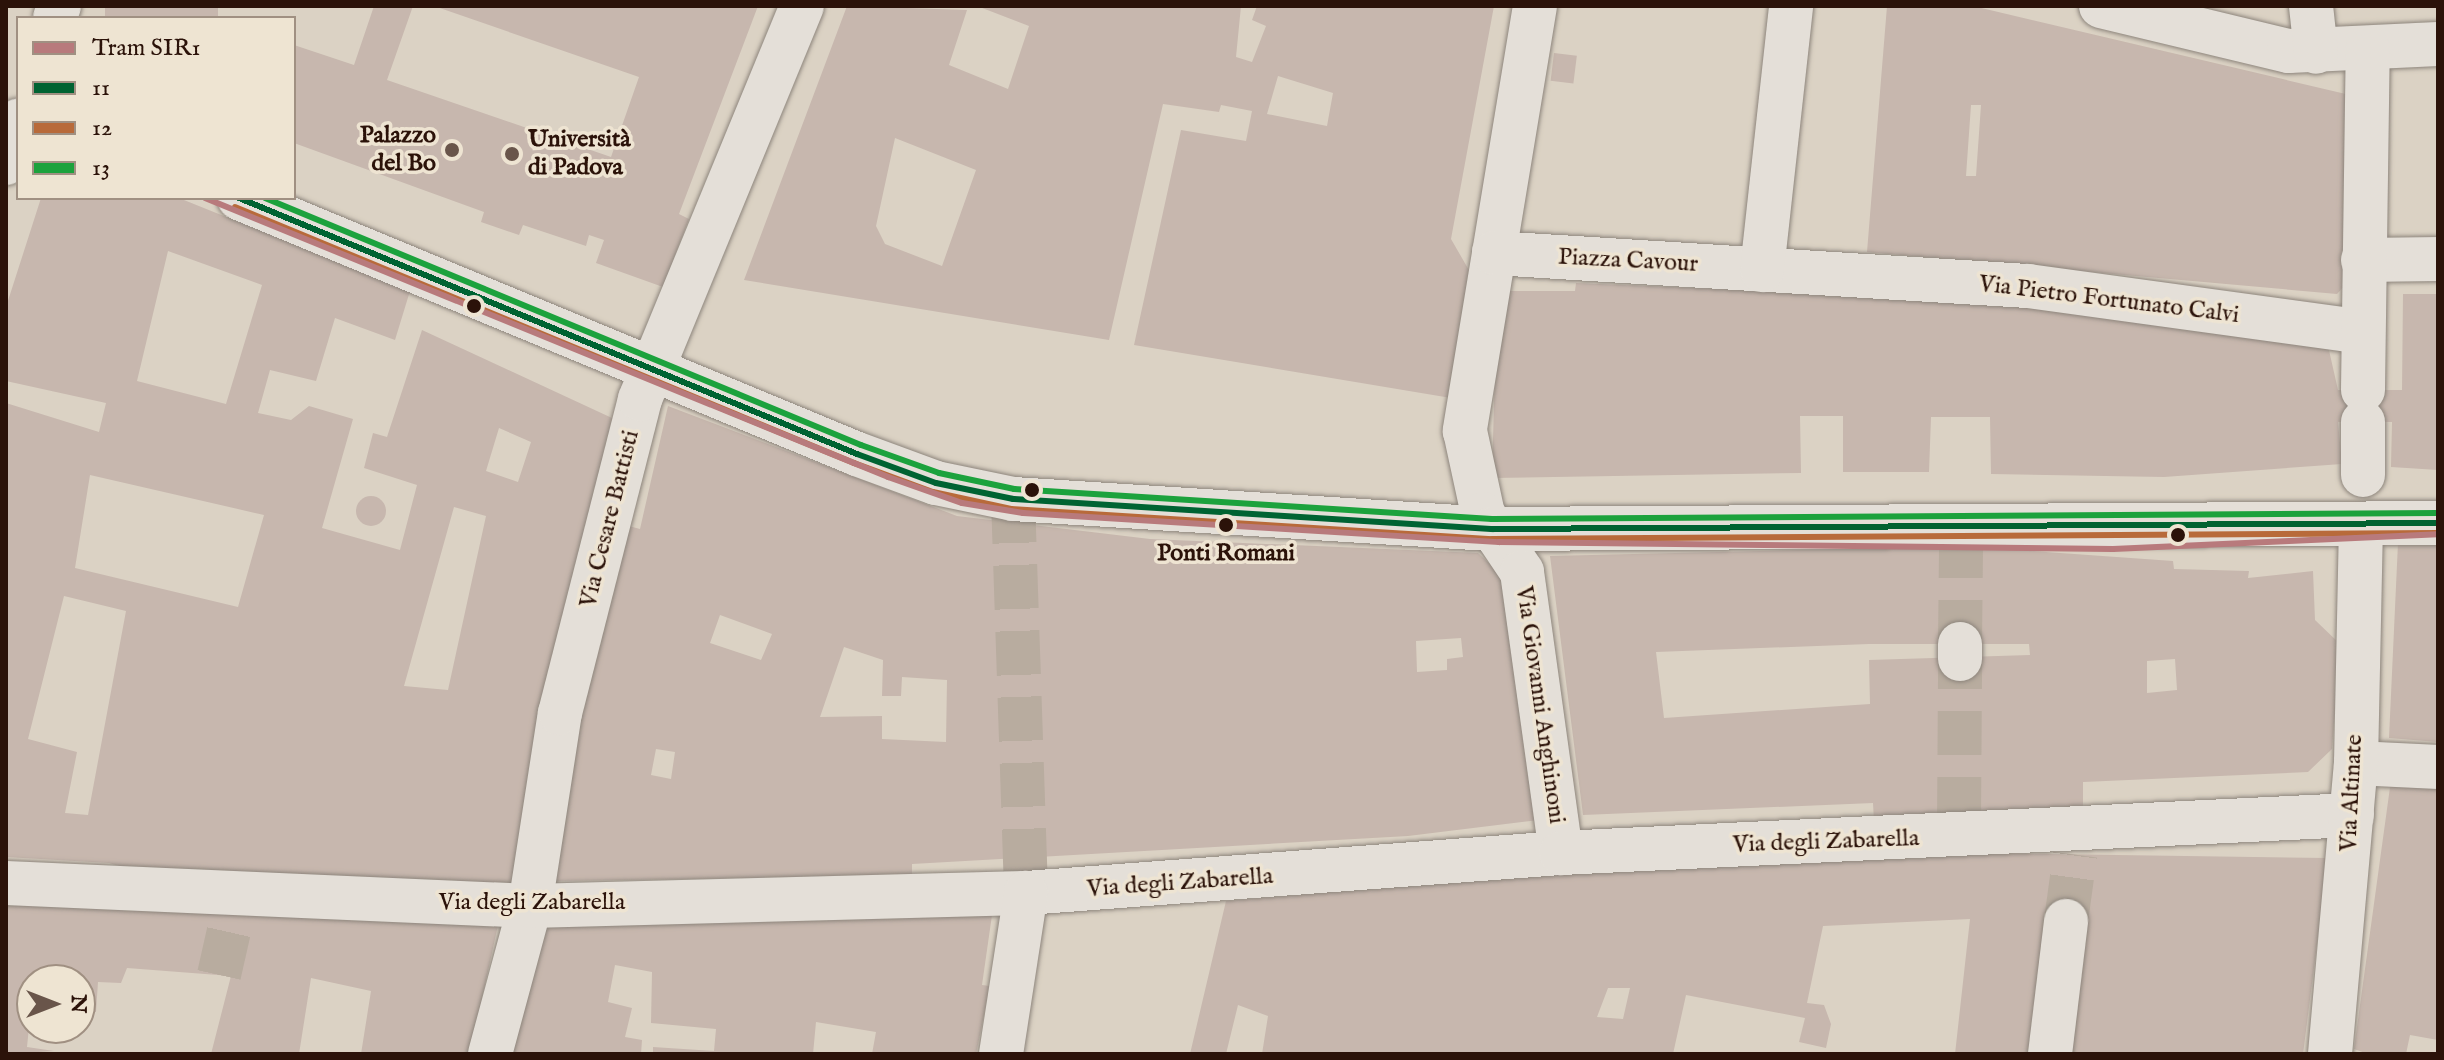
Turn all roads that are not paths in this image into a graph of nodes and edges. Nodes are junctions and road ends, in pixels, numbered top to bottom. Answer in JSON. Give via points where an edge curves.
{"nodes":[{"id":1,"x":802,"y":6,"type":"edge"},
{"id":2,"x":1535,"y":6,"type":"edge"},
{"id":3,"x":1791,"y":6,"type":"edge"},
{"id":4,"x":2101,"y":6,"type":"edge"},
{"id":5,"x":2311,"y":6,"type":"edge"},
{"id":6,"x":2438,"y":44,"type":"edge"},
{"id":7,"x":2368,"y":48,"type":"junction"},
{"id":8,"x":2316,"y":52,"type":"junction"},
{"id":9,"x":16,"y":127,"type":"edge"},
{"id":10,"x":6,"y":163,"type":"edge"},
{"id":11,"x":244,"y":200,"type":"edge"},
{"id":12,"x":2438,"y":259,"type":"edge"},
{"id":13,"x":1492,"y":269,"type":"junction"},
{"id":14,"x":1762,"y":270,"type":"junction"},
{"id":15,"x":2363,"y":274,"type":"junction"},
{"id":16,"x":1855,"y":278,"type":"joint"},
{"id":17,"x":2363,"y":332,"type":"junction"},
{"id":18,"x":654,"y":372,"type":"junction"},
{"id":19,"x":2363,"y":475,"type":"dead end"},
{"id":20,"x":2438,"y":523,"type":"edge"},
{"id":21,"x":1492,"y":529,"type":"junction"},
{"id":22,"x":2361,"y":532,"type":"dead end"},
{"id":23,"x":2356,"y":763,"type":"junction"},
{"id":24,"x":2438,"y":767,"type":"edge"},
{"id":25,"x":2352,"y":815,"type":"junction"},
{"id":26,"x":1561,"y":853,"type":"junction"},
{"id":27,"x":6,"y":883,"type":"edge"},
{"id":28,"x":1026,"y":893,"type":"junction"},
{"id":29,"x":530,"y":906,"type":"junction"},
{"id":30,"x":2066,"y":921,"type":"tunnel mouth"},
{"id":31,"x":490,"y":1054,"type":"edge"},
{"id":32,"x":1001,"y":1054,"type":"edge"},
{"id":33,"x":2050,"y":1054,"type":"edge"},
{"id":34,"x":2330,"y":1054,"type":"edge"}],
"edges":[{"from":1,"to":18,"type":"street","name":"Via Cesare Battisti"},
{"from":2,"to":13,"type":"street"},
{"from":3,"to":14,"type":"street"},
{"from":4,"to":8,"type":"street"},
{"from":5,"to":8,"type":"street"},
{"from":6,"to":7,"type":"street"},
{"from":7,"to":8,"type":"street"},
{"from":7,"to":15,"type":"street"},
{"from":9,"to":10,"type":"street"},
{"from":11,"to":18,"type":"street"},
{"from":12,"to":15,"type":"street"},
{"from":13,"to":14,"type":"street","name":"Piazza Cavour"},
{"from":13,"to":21,"type":"street","name":"Via Giovanni Anghinoni","via":[[1465,431]]},
{"from":14,"to":16,"type":"street","name":"Piazza Cavour"},
{"from":15,"to":17,"type":"street"},
{"from":16,"to":17,"type":"street","name":"Via Pietro Fortunato Calvi","via":[[2028,286]]},
{"from":17,"to":19,"type":"street"},
{"from":18,"to":21,"type":"street","via":[[936,483],[1013,499]]},
{"from":18,"to":29,"type":"street","name":"Via Cesare Battisti","via":[[640,399],[560,713]]},
{"from":20,"to":21,"type":"street","via":[[1961,538]]},
{"from":21,"to":26,"type":"street","name":"Via Giovanni Anghinoni","via":[[1522,572]]},
{"from":22,"to":23,"type":"street","name":"Via Altinate"},
{"from":23,"to":24,"type":"street"},
{"from":23,"to":25,"type":"street","name":"Via Altinate"},
{"from":25,"to":26,"type":"street","name":"Via degli Zabarella","via":[[2076,842],[1959,829]]},
{"from":25,"to":34,"type":"street","name":"Via Altinate"},
{"from":26,"to":28,"type":"street","name":"Via degli Zabarella"},
{"from":27,"to":29,"type":"street","name":"Via degli Zabarella","via":[[234,904]]},
{"from":28,"to":29,"type":"street","name":"Via degli Zabarella"},
{"from":28,"to":32,"type":"street"},
{"from":29,"to":31,"type":"street","name":"Via Cesare Battisti"},
{"from":30,"to":33,"type":"street"}]}
